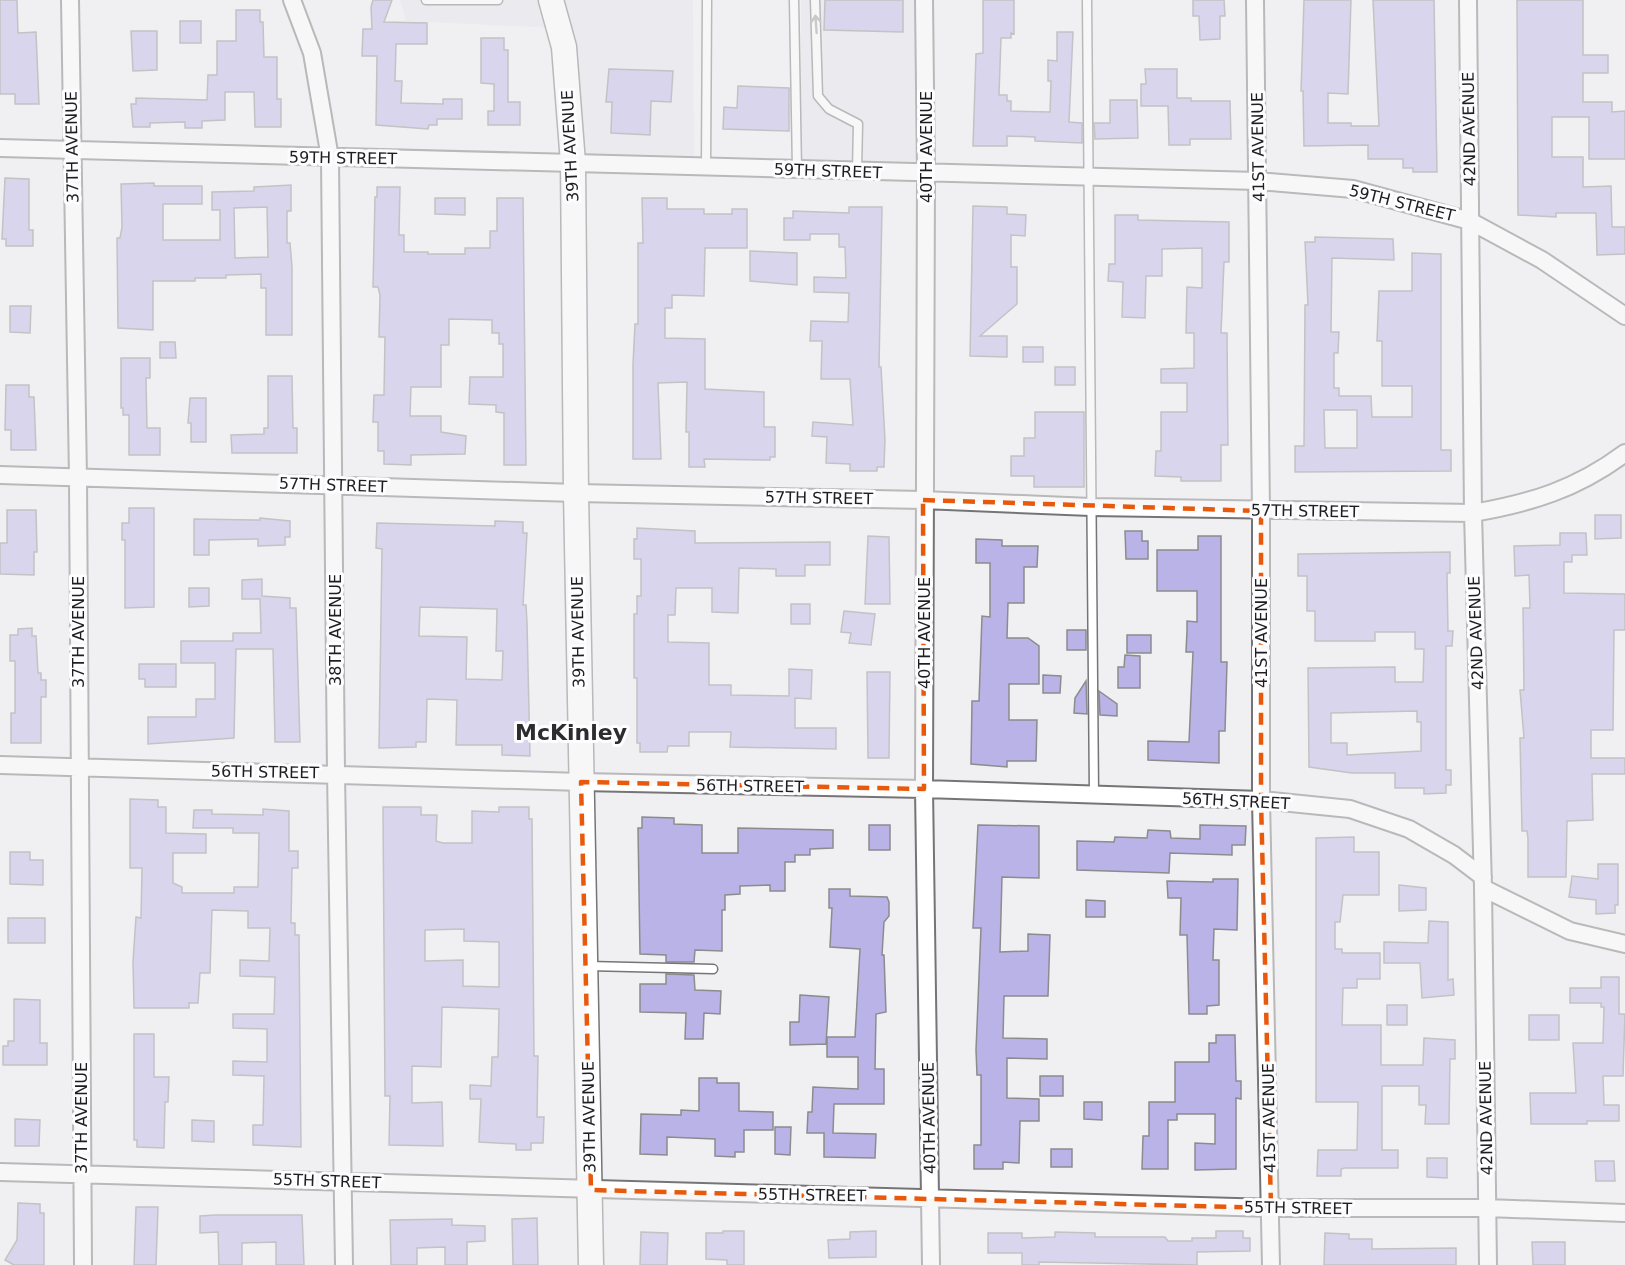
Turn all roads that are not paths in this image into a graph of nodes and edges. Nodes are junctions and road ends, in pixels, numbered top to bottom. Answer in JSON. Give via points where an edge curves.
{"nodes":[{"id":1,"x":70,"y":0,"type":"edge"},
{"id":2,"x":292,"y":0,"type":"edge"},
{"id":3,"x":426,"y":0,"type":"edge"},
{"id":4,"x":498,"y":0,"type":"edge"},
{"id":5,"x":551,"y":0,"type":"edge"},
{"id":6,"x":707,"y":0,"type":"edge"},
{"id":7,"x":794,"y":0,"type":"edge"},
{"id":8,"x":815,"y":0,"type":"edge"},
{"id":9,"x":924,"y":0,"type":"edge"},
{"id":10,"x":1087,"y":0,"type":"edge"},
{"id":11,"x":1255,"y":0,"type":"edge"},
{"id":12,"x":1468,"y":0,"type":"edge"},
{"id":13,"x":0,"y":148,"type":"edge"},
{"id":14,"x":72,"y":151,"type":"junction"},
{"id":15,"x":330,"y":158,"type":"junction"},
{"id":16,"x":573,"y":163,"type":"junction"},
{"id":17,"x":706,"y":167,"type":"junction"},
{"id":18,"x":797,"y":170,"type":"junction"},
{"id":19,"x":857,"y":172,"type":"junction"},
{"id":20,"x":926,"y":174,"type":"junction"},
{"id":21,"x":1089,"y":178,"type":"junction"},
{"id":22,"x":1258,"y":181,"type":"junction"},
{"id":23,"x":1470,"y":221,"type":"junction"},
{"id":24,"x":1625,"y":316,"type":"edge"},
{"id":25,"x":1625,"y":453,"type":"edge"},
{"id":26,"x":0,"y":475,"type":"edge"},
{"id":27,"x":78,"y":477,"type":"junction"},
{"id":28,"x":334,"y":484,"type":"junction"},
{"id":29,"x":576,"y":494,"type":"junction"},
{"id":30,"x":923,"y":500,"type":"junction"},
{"id":31,"x":1091,"y":507,"type":"junction"},
{"id":32,"x":1261,"y":511,"type":"junction"},
{"id":33,"x":1473,"y":513,"type":"junction"},
{"id":34,"x":0,"y":765,"type":"edge"},
{"id":35,"x":79,"y":769,"type":"junction"},
{"id":36,"x":336,"y":773,"type":"junction"},
{"id":37,"x":581,"y":782,"type":"junction"},
{"id":38,"x":924,"y":789,"type":"junction"},
{"id":39,"x":1094,"y":795,"type":"junction"},
{"id":40,"x":1261,"y":801,"type":"junction"},
{"id":41,"x":1483,"y":882,"type":"junction"},
{"id":42,"x":1625,"y":944,"type":"edge"},
{"id":43,"x":585,"y":966,"type":"junction"},
{"id":44,"x":713,"y":969,"type":"dead end"},
{"id":45,"x":0,"y":1172,"type":"edge"},
{"id":46,"x":82,"y":1174,"type":"junction"},
{"id":47,"x":344,"y":1181,"type":"junction"},
{"id":48,"x":591,"y":1190,"type":"junction"},
{"id":49,"x":931,"y":1198,"type":"junction"},
{"id":50,"x":1271,"y":1208,"type":"junction"},
{"id":51,"x":1487,"y":1208,"type":"junction"},
{"id":52,"x":1625,"y":1213,"type":"edge"},
{"id":53,"x":82,"y":1265,"type":"edge"},
{"id":54,"x":344,"y":1265,"type":"edge"},
{"id":55,"x":591,"y":1265,"type":"edge"},
{"id":56,"x":931,"y":1265,"type":"edge"},
{"id":57,"x":1271,"y":1265,"type":"edge"},
{"id":58,"x":1488,"y":1265,"type":"edge"}],
"edges":[{"from":1,"to":14,"type":"street","name":"37TH AVENUE"},
{"from":2,"to":15,"type":"street","name":"38TH AVENUE","via":[[312,54]]},
{"from":3,"to":4,"type":"lane"},
{"from":5,"to":16,"type":"main road","name":"39TH AVENUE","via":[[564,47]]},
{"from":6,"to":17,"type":"lane"},
{"from":7,"to":18,"type":"lane"},
{"from":19,"to":8,"type":"lane","one_way":true,"via":[[858,124],[828,108],[818,96]]},
{"from":9,"to":20,"type":"street","name":"40TH AVENUE"},
{"from":10,"to":21,"type":"lane"},
{"from":11,"to":22,"type":"street","name":"41ST AVENUE"},
{"from":12,"to":23,"type":"street","name":"42ND AVENUE"},
{"from":13,"to":14,"type":"street","name":"59TH STREET"},
{"from":14,"to":15,"type":"street","name":"59TH STREET"},
{"from":14,"to":27,"type":"street","name":"37TH AVENUE"},
{"from":15,"to":16,"type":"street","name":"59TH STREET"},
{"from":15,"to":28,"type":"street","name":"38TH AVENUE"},
{"from":16,"to":17,"type":"street","name":"59TH STREET"},
{"from":16,"to":29,"type":"main road","name":"39TH AVENUE"},
{"from":17,"to":18,"type":"street","name":"59TH STREET"},
{"from":18,"to":19,"type":"street","name":"59TH STREET"},
{"from":19,"to":20,"type":"street","name":"59TH STREET"},
{"from":20,"to":21,"type":"street","name":"59TH STREET"},
{"from":20,"to":30,"type":"street","name":"40TH AVENUE"},
{"from":21,"to":22,"type":"street","name":"59TH STREET"},
{"from":21,"to":31,"type":"lane"},
{"from":22,"to":23,"type":"street","name":"59TH STREET","via":[[1353,189]]},
{"from":22,"to":32,"type":"street","name":"41ST AVENUE"},
{"from":23,"to":24,"type":"street","name":"59TH STREET","via":[[1542,260]]},
{"from":23,"to":33,"type":"street","name":"42ND AVENUE"},
{"from":25,"to":33,"type":"street","name":"57TH STREET","via":[[1574,484],[1528,503]]},
{"from":26,"to":27,"type":"street","name":"57TH STREET"},
{"from":27,"to":28,"type":"street","name":"57TH STREET"},
{"from":27,"to":35,"type":"street","name":"37TH AVENUE"},
{"from":28,"to":29,"type":"street","name":"57TH STREET"},
{"from":28,"to":36,"type":"street","name":"38TH AVENUE"},
{"from":29,"to":30,"type":"street","name":"57TH STREET"},
{"from":29,"to":37,"type":"main road","name":"39TH AVENUE"},
{"from":30,"to":31,"type":"street","name":"57TH STREET"},
{"from":30,"to":38,"type":"street","name":"40TH AVENUE"},
{"from":31,"to":32,"type":"street","name":"57TH STREET"},
{"from":31,"to":39,"type":"lane"},
{"from":32,"to":33,"type":"street","name":"57TH STREET"},
{"from":32,"to":40,"type":"street","name":"41ST AVENUE"},
{"from":33,"to":41,"type":"street","name":"42ND AVENUE"},
{"from":34,"to":35,"type":"street","name":"56TH STREET"},
{"from":35,"to":36,"type":"street","name":"56TH STREET"},
{"from":35,"to":46,"type":"street","name":"37TH AVENUE"},
{"from":36,"to":37,"type":"street","name":"56TH STREET"},
{"from":36,"to":47,"type":"street","name":"38TH AVENUE"},
{"from":37,"to":38,"type":"street","name":"56TH STREET"},
{"from":37,"to":43,"type":"main road","name":"39TH AVENUE"},
{"from":38,"to":39,"type":"street","name":"56TH STREET"},
{"from":38,"to":49,"type":"street","name":"40TH AVENUE"},
{"from":39,"to":40,"type":"street","name":"56TH STREET"},
{"from":40,"to":41,"type":"street","name":"56TH STREET","via":[[1350,809],[1408,829],[1454,855]]},
{"from":40,"to":50,"type":"street","name":"41ST AVENUE"},
{"from":41,"to":42,"type":"street","name":"56TH STREET","via":[[1570,931]]},
{"from":41,"to":51,"type":"street","name":"42ND AVENUE"},
{"from":43,"to":44,"type":"lane"},
{"from":43,"to":48,"type":"main road","name":"39TH AVENUE"},
{"from":45,"to":46,"type":"street","name":"55TH STREET"},
{"from":46,"to":47,"type":"street","name":"55TH STREET"},
{"from":46,"to":53,"type":"street","name":"37TH AVENUE"},
{"from":47,"to":48,"type":"street","name":"55TH STREET"},
{"from":47,"to":54,"type":"street","name":"38TH AVENUE"},
{"from":48,"to":49,"type":"street","name":"55TH STREET"},
{"from":48,"to":55,"type":"main road","name":"39TH AVENUE"},
{"from":49,"to":50,"type":"street","name":"55TH STREET"},
{"from":49,"to":56,"type":"street","name":"40TH AVENUE"},
{"from":50,"to":51,"type":"street","name":"55TH STREET"},
{"from":50,"to":57,"type":"street","name":"41ST AVENUE"},
{"from":51,"to":52,"type":"street","name":"55TH STREET"},
{"from":51,"to":58,"type":"street","name":"42ND AVENUE"}]}
